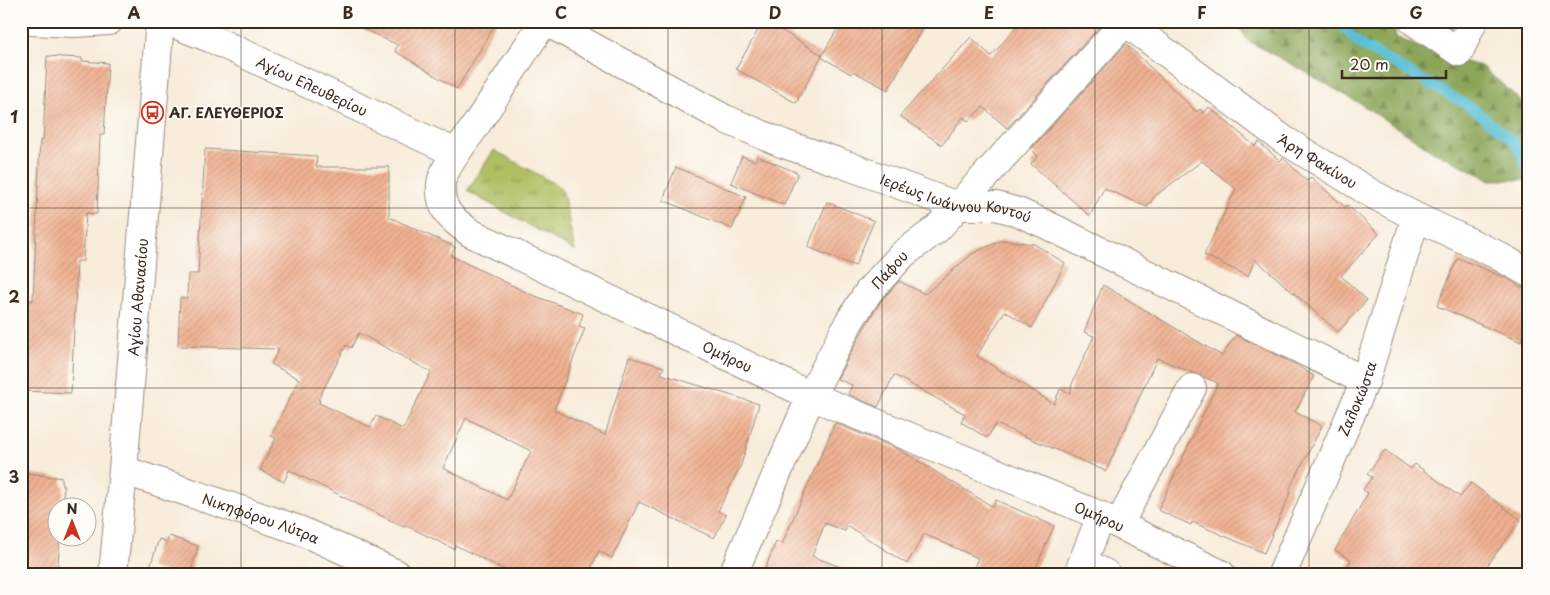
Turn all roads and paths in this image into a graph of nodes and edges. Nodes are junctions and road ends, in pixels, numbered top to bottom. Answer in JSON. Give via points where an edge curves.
{"nodes":[{"id":1,"x":31,"y":21,"type":"edge"},
{"id":2,"x":109,"y":21,"type":"edge"},
{"id":3,"x":160,"y":21,"type":"edge"},
{"id":4,"x":167,"y":21,"type":"edge"},
{"id":5,"x":544,"y":21,"type":"edge"},
{"id":6,"x":1414,"y":21,"type":"edge"},
{"id":7,"x":1473,"y":21,"type":"edge"},
{"id":8,"x":1125,"y":22,"type":"edge"},
{"id":9,"x":456,"y":153,"type":"junction"},
{"id":10,"x":957,"y":206,"type":"junction"},
{"id":11,"x":1416,"y":217,"type":"junction"},
{"id":12,"x":1529,"y":273,"type":"edge"},
{"id":13,"x":1365,"y":381,"type":"junction"},
{"id":14,"x":1192,"y":388,"type":"dead end"},
{"id":15,"x":811,"y":396,"type":"junction"},
{"id":16,"x":123,"y":470,"type":"junction"},
{"id":17,"x":1110,"y":520,"type":"junction"},
{"id":18,"x":1089,"y":570,"type":"edge"},
{"id":19,"x":113,"y":574,"type":"edge"},
{"id":20,"x":397,"y":574,"type":"edge"},
{"id":21,"x":733,"y":574,"type":"edge"},
{"id":22,"x":1221,"y":574,"type":"edge"},
{"id":23,"x":1282,"y":574,"type":"edge"}],
"edges":[{"from":1,"to":2,"type":"street"},
{"from":3,"to":16,"type":"street","name":"Αγίου Αθανασίου"},
{"from":4,"to":9,"type":"street","name":"Αγίου Ελευθερίου"},
{"from":5,"to":9,"type":"street","name":"Ομήρου"},
{"from":5,"to":10,"type":"street","name":"Ιερέως Ιωάννου Κοντού","via":[[725,119],[784,144]]},
{"from":6,"to":7,"type":"street","via":[[1459,52]]},
{"from":8,"to":10,"type":"street","name":"Πάφου"},
{"from":8,"to":11,"type":"street","name":"Άρη Φακίνου","via":[[1284,140]]},
{"from":9,"to":15,"type":"street","name":"Ομήρου","via":[[441,182],[442,198],[453,220],[465,229]]},
{"from":10,"to":13,"type":"street","name":"Ιερέως Ιωάννου Κοντού","via":[[996,206],[1018,212]]},
{"from":10,"to":15,"type":"street","name":"Πάφου","via":[[937,229],[903,254],[869,291],[849,322]]},
{"from":11,"to":12,"type":"street","name":"Άρη Φακίνου"},
{"from":11,"to":13,"type":"street","name":"Ζαλοκώστα"},
{"from":13,"to":23,"type":"street","name":"Ζαλοκώστα"},
{"from":14,"to":17,"type":"street"},
{"from":15,"to":17,"type":"street","name":"Ομήρου"},
{"from":15,"to":21,"type":"street","name":"Πάφου"},
{"from":16,"to":19,"type":"street","name":"Αγίου Αθανασίου"},
{"from":16,"to":20,"type":"street","name":"Νικηφόρου Λύτρα","via":[[299,530]]},
{"from":17,"to":18,"type":"street"},
{"from":17,"to":22,"type":"street","name":"Ομήρου"}]}
